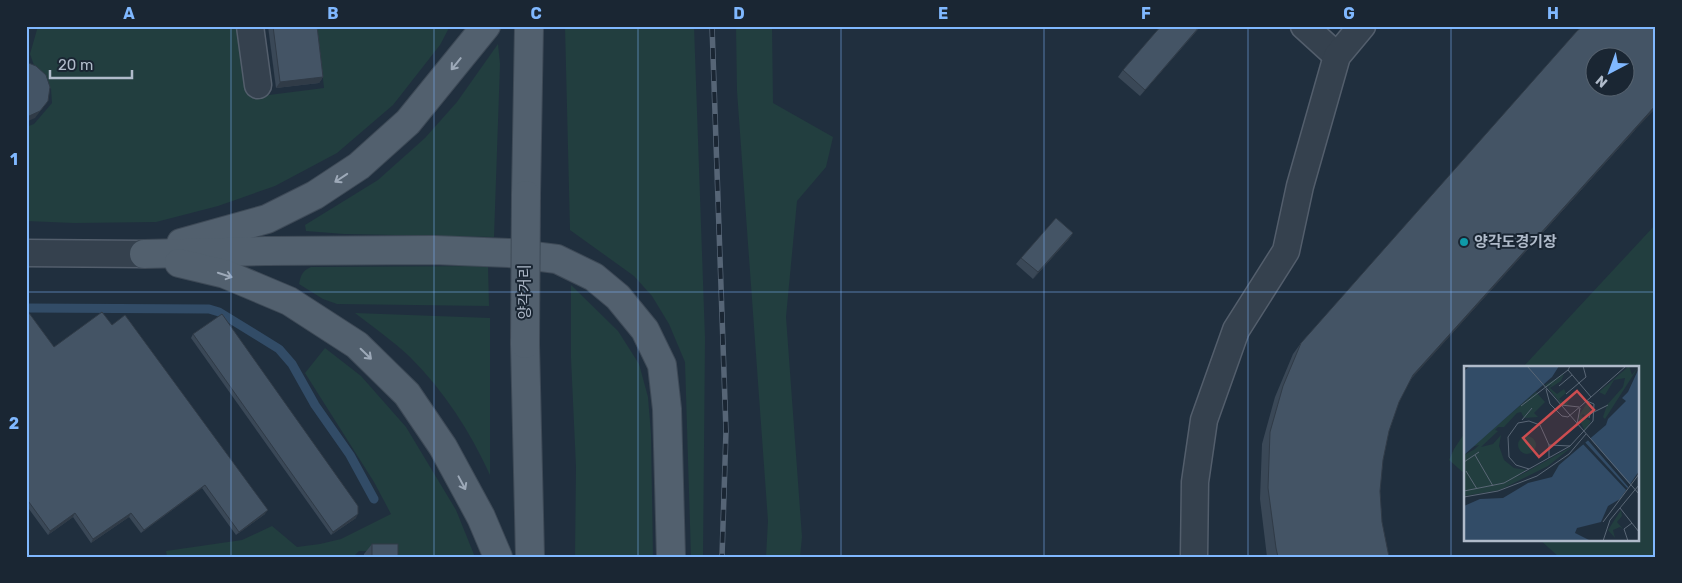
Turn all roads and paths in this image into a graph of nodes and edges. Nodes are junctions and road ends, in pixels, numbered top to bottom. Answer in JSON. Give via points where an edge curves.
{"nodes":[{"id":1,"x":250,"y":26,"type":"edge"},
{"id":2,"x":486,"y":26,"type":"edge"},
{"id":3,"x":529,"y":26,"type":"edge"},
{"id":4,"x":1304,"y":26,"type":"edge"},
{"id":5,"x":1362,"y":26,"type":"edge"},
{"id":6,"x":1337,"y":56,"type":"junction"},
{"id":7,"x":258,"y":85,"type":"dead end"},
{"id":8,"x":26,"y":253,"type":"edge"},
{"id":9,"x":144,"y":254,"type":"junction"},
{"id":10,"x":498,"y":557,"type":"edge"},
{"id":11,"x":530,"y":557,"type":"edge"},
{"id":12,"x":671,"y":557,"type":"edge"},
{"id":13,"x":1194,"y":557,"type":"edge"}],
"edges":[{"from":1,"to":7,"type":"street"},
{"from":2,"to":9,"type":"main road","one_way":true,"via":[[408,122],[359,166],[316,194],[267,219]]},
{"from":3,"to":11,"type":"main road","name":"양각거리","bridge":true,"via":[[525,344]]},
{"from":4,"to":6,"type":"street"},
{"from":5,"to":6,"type":"street"},
{"from":6,"to":13,"type":"street","via":[[1300,186],[1286,251],[1236,330],[1204,420],[1194,482]]},
{"from":8,"to":9,"type":"street"},
{"from":9,"to":10,"type":"main road","one_way":true,"via":[[225,274],[280,297],[357,345],[407,394],[443,447],[481,517]]},
{"from":9,"to":12,"type":"main road","via":[[424,250],[510,253],[556,259],[594,276],[618,297],[645,330],[662,365],[667,409]]}]}
